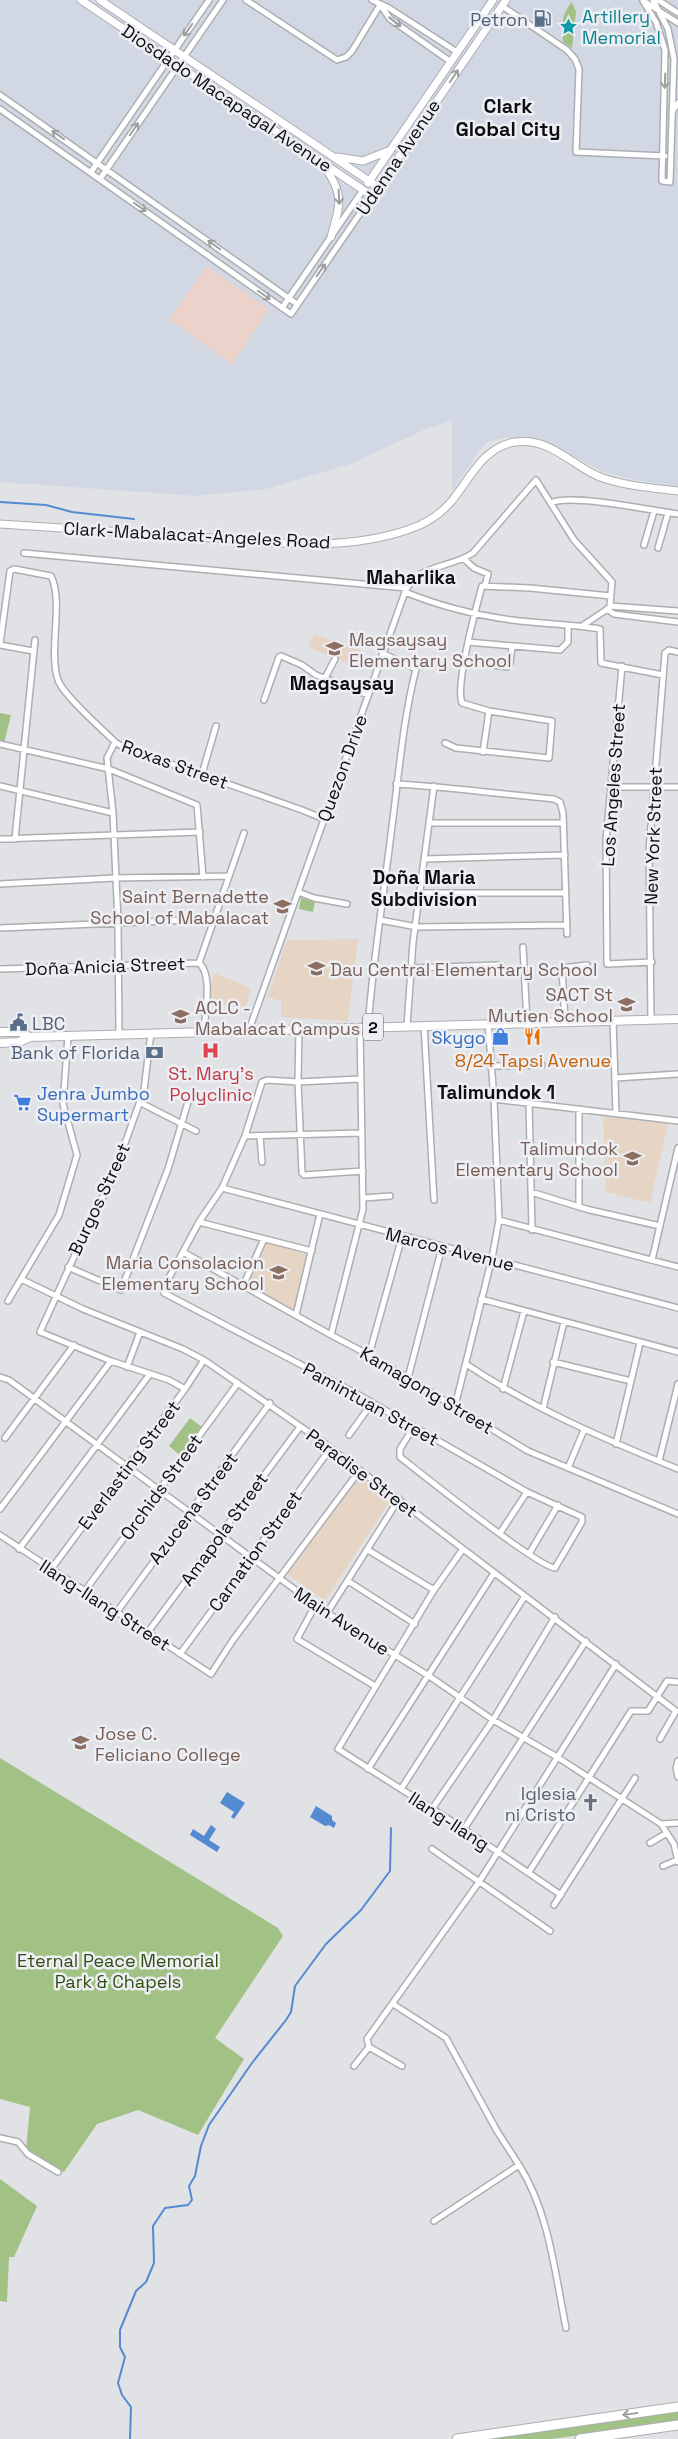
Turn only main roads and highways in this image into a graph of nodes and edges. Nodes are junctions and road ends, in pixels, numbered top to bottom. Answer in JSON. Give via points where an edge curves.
{"nodes":[{"id":1,"x":81,"y":0,"type":"edge"},
{"id":2,"x":100,"y":0,"type":"edge"},
{"id":3,"x":493,"y":0,"type":"edge"},
{"id":4,"x":504,"y":3,"type":"edge"},
{"id":5,"x":392,"y":148,"type":"junction"},
{"id":6,"x":331,"y":156,"type":"junction"},
{"id":7,"x":321,"y":162,"type":"junction"},
{"id":8,"x":370,"y":181,"type":"junction"},
{"id":9,"x":378,"y":186,"type":"junction"},
{"id":10,"x":363,"y":190,"type":"junction"},
{"id":11,"x":372,"y":196,"type":"joint"},
{"id":12,"x":331,"y":237,"type":"road end"},
{"id":13,"x":678,"y":491,"type":"edge"},
{"id":14,"x":0,"y":524,"type":"edge"},
{"id":15,"x":678,"y":1019,"type":"edge"},
{"id":16,"x":0,"y":1032,"type":"edge"},
{"id":17,"x":30,"y":1037,"type":"junction"},
{"id":18,"x":0,"y":1043,"type":"edge"},
{"id":19,"x":678,"y":2407,"type":"edge"},
{"id":20,"x":678,"y":2425,"type":"edge"},
{"id":21,"x":457,"y":2439,"type":"edge"},
{"id":22,"x":580,"y":2439,"type":"edge"}],
"edges":[{"from":1,"to":7,"type":"main road","name":"Diosdado Macapagal Avenue"},
{"from":2,"to":6,"type":"main road","name":"Diosdado Macapagal Avenue"},
{"from":3,"to":5,"type":"main road","name":"Udenna Avenue"},
{"from":9,"to":4,"type":"main road","name":"Udenna Avenue","one_way":true},
{"from":5,"to":6,"type":"main road","via":[[364,161]]},
{"from":5,"to":8,"type":"main road","name":"Udenna Avenue"},
{"from":6,"to":8,"type":"main road","name":"Diosdado Macapagal Avenue"},
{"from":7,"to":10,"type":"main road","name":"Diosdado Macapagal Avenue"},
{"from":7,"to":12,"type":"main road","one_way":true,"via":[[340,195]]},
{"from":8,"to":9,"type":"main road","name":"Diosdado Macapagal Avenue"},
{"from":8,"to":10,"type":"main road","name":"Udenna Avenue"},
{"from":9,"to":11,"type":"main road","name":"Udenna Avenue"},
{"from":10,"to":11,"type":"main road","name":"Diosdado Macapagal Avenue"},
{"from":13,"to":14,"type":"main road","name":"Clark-Mabalacat-Angeles Road","via":[[615,482],[583,468],[552,448],[514,442],[480,463],[451,502],[425,523],[410,530],[358,542],[295,544]]},
{"from":15,"to":17,"type":"highway","number":"2"},
{"from":16,"to":17,"type":"highway","number":"2","via":[[20,1032]]},
{"from":17,"to":18,"type":"highway","number":"2","via":[[19,1042]]},
{"from":19,"to":21,"type":"highway","one_way":true},
{"from":20,"to":22,"type":"highway"}]}
